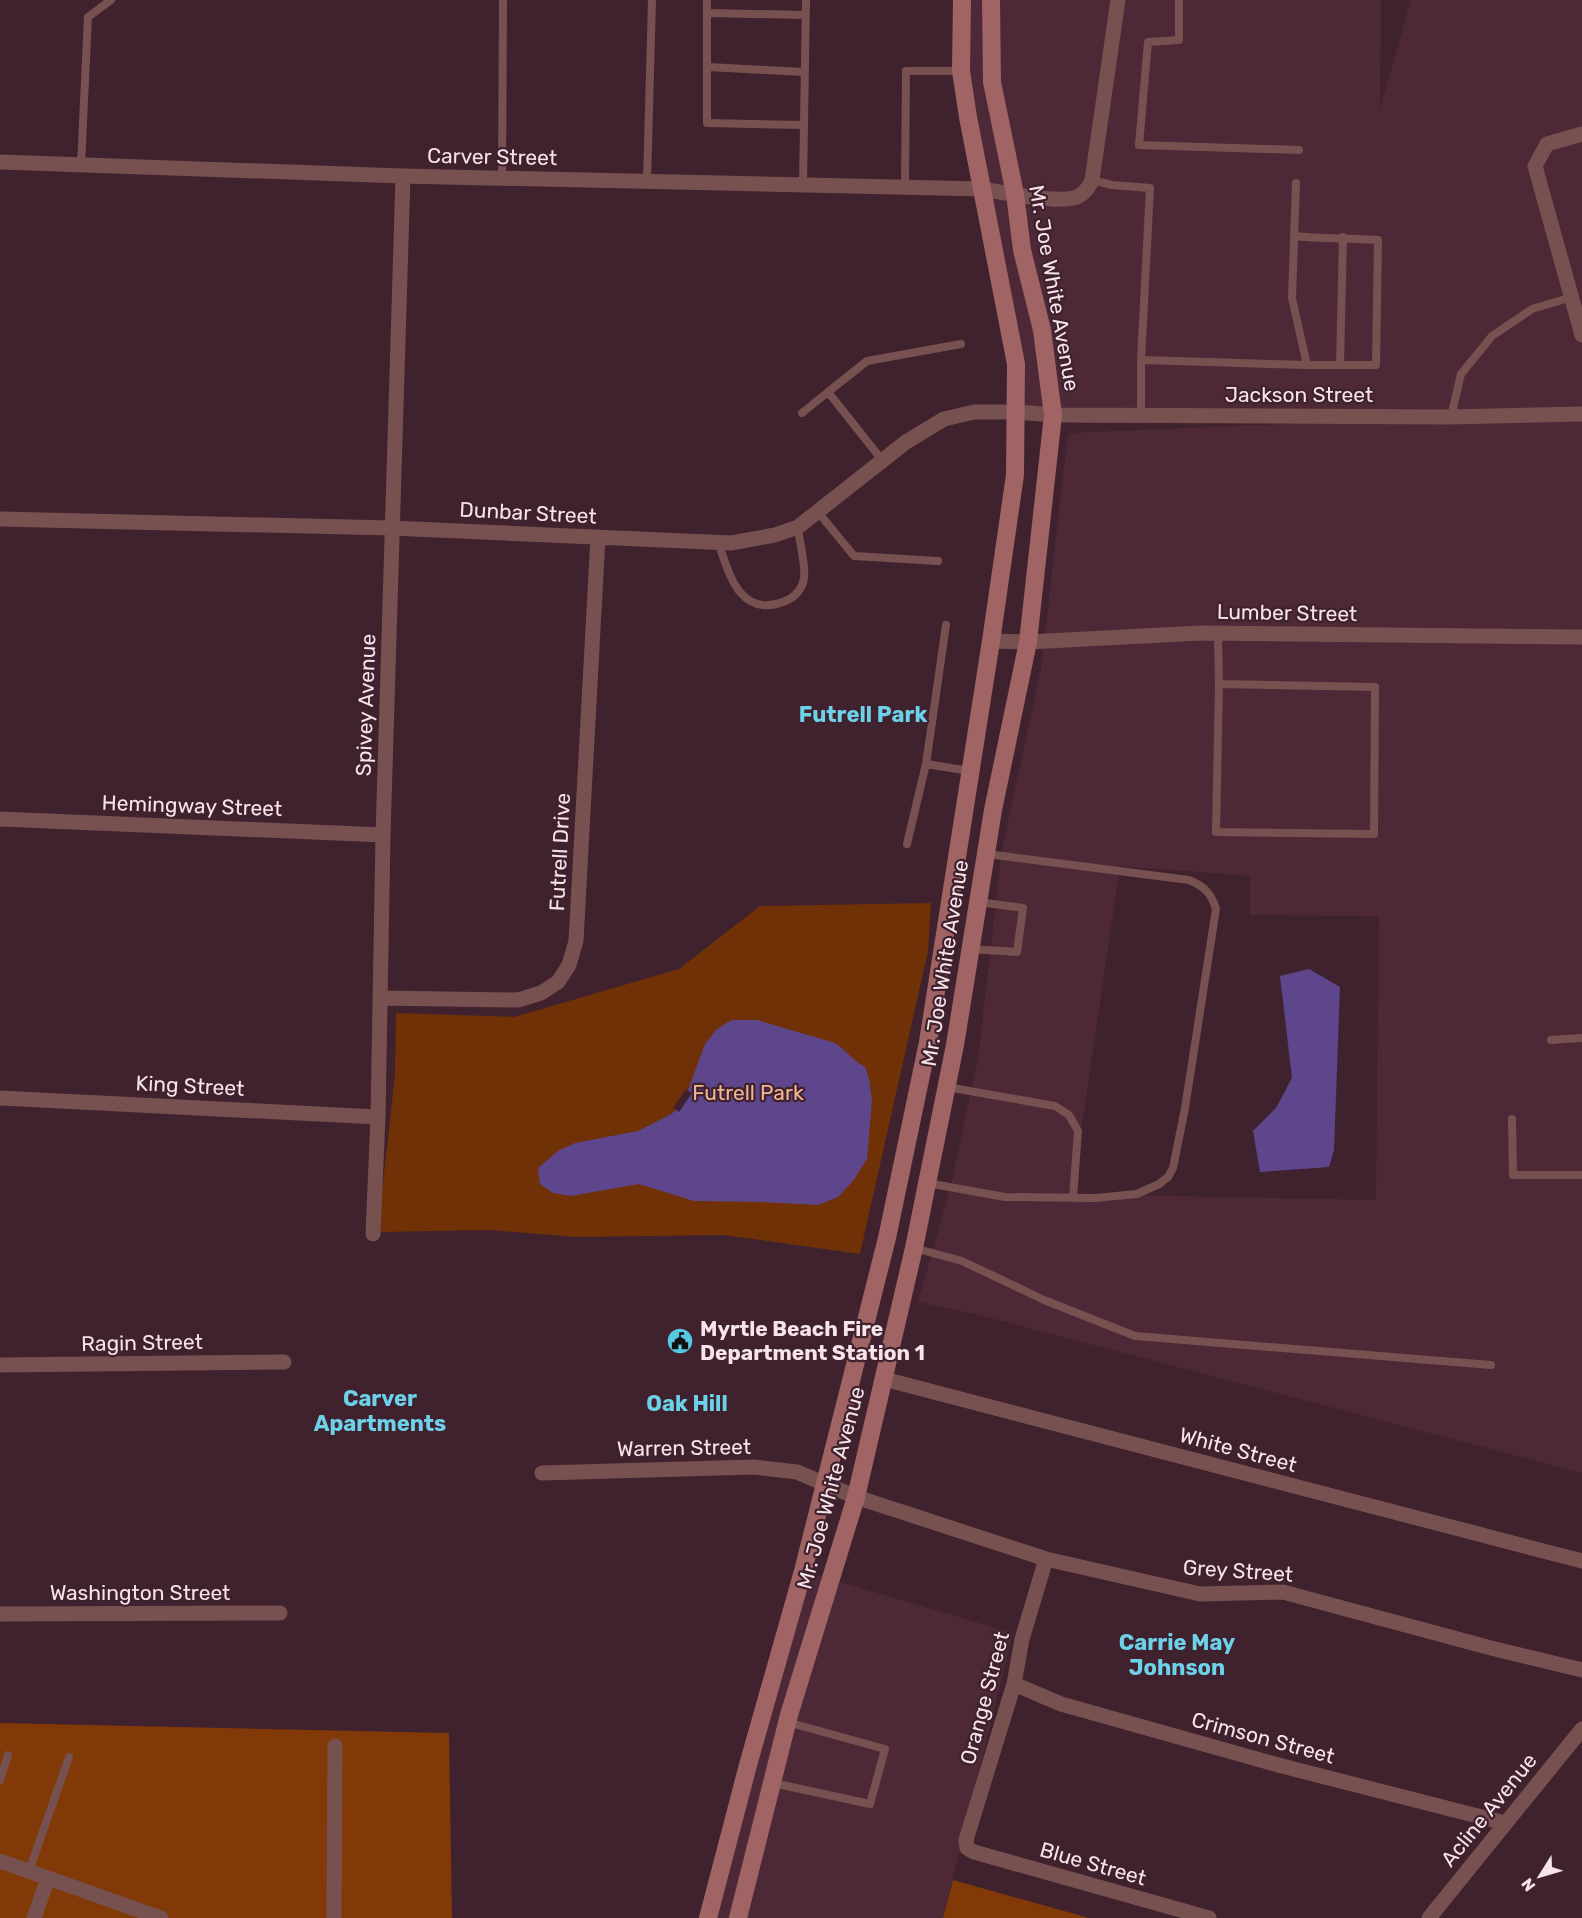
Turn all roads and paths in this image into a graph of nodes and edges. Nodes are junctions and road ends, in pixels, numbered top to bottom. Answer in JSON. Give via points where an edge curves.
{"nodes":[{"id":1,"x":111,"y":0,"type":"edge"},
{"id":2,"x":502,"y":0,"type":"edge"},
{"id":3,"x":652,"y":0,"type":"edge"},
{"id":4,"x":708,"y":0,"type":"edge"},
{"id":5,"x":806,"y":0,"type":"edge"},
{"id":6,"x":962,"y":0,"type":"edge"},
{"id":7,"x":991,"y":0,"type":"edge"},
{"id":8,"x":1118,"y":0,"type":"edge"},
{"id":9,"x":1179,"y":0,"type":"edge"},
{"id":10,"x":709,"y":13,"type":"junction"},
{"id":11,"x":806,"y":15,"type":"junction"},
{"id":12,"x":708,"y":67,"type":"junction"},
{"id":13,"x":961,"y":71,"type":"junction"},
{"id":14,"x":804,"y":72,"type":"junction"},
{"id":15,"x":804,"y":125,"type":"junction"},
{"id":16,"x":1582,"y":134,"type":"edge"},
{"id":17,"x":1299,"y":150,"type":"dead end"},
{"id":18,"x":0,"y":162,"type":"edge"},
{"id":19,"x":81,"y":165,"type":"junction"},
{"id":20,"x":403,"y":176,"type":"junction"},
{"id":21,"x":502,"y":179,"type":"junction"},
{"id":22,"x":1092,"y":180,"type":"junction"},
{"id":23,"x":647,"y":182,"type":"junction"},
{"id":24,"x":1296,"y":183,"type":"dead end"},
{"id":25,"x":802,"y":186,"type":"junction"},
{"id":26,"x":905,"y":188,"type":"junction"},
{"id":27,"x":983,"y":189,"type":"junction"},
{"id":28,"x":1015,"y":194,"type":"junction"},
{"id":29,"x":1294,"y":236,"type":"junction"},
{"id":30,"x":1342,"y":237,"type":"junction"},
{"id":31,"x":1572,"y":297,"type":"junction"},
{"id":32,"x":1582,"y":335,"type":"edge"},
{"id":33,"x":961,"y":344,"type":"dead end"},
{"id":34,"x":1141,"y":360,"type":"junction"},
{"id":35,"x":1340,"y":364,"type":"junction"},
{"id":36,"x":1306,"y":365,"type":"junction"},
{"id":37,"x":828,"y":392,"type":"junction"},
{"id":38,"x":802,"y":412,"type":"dead end"},
{"id":39,"x":1016,"y":412,"type":"junction"},
{"id":40,"x":1582,"y":414,"type":"edge"},
{"id":41,"x":1053,"y":415,"type":"junction"},
{"id":42,"x":1141,"y":415,"type":"junction"},
{"id":43,"x":1451,"y":417,"type":"junction"},
{"id":44,"x":882,"y":460,"type":"junction"},
{"id":45,"x":818,"y":512,"type":"junction"},
{"id":46,"x":0,"y":519,"type":"edge"},
{"id":47,"x":798,"y":527,"type":"junction"},
{"id":48,"x":392,"y":528,"type":"junction"},
{"id":49,"x":598,"y":537,"type":"junction"},
{"id":50,"x":718,"y":542,"type":"junction"},
{"id":51,"x":938,"y":561,"type":"dead end"},
{"id":52,"x":946,"y":626,"type":"dead end"},
{"id":53,"x":1218,"y":634,"type":"junction"},
{"id":54,"x":1582,"y":638,"type":"edge"},
{"id":55,"x":991,"y":641,"type":"junction"},
{"id":56,"x":1028,"y":642,"type":"junction"},
{"id":57,"x":1220,"y":684,"type":"junction"},
{"id":58,"x":926,"y":764,"type":"junction"},
{"id":59,"x":970,"y":771,"type":"junction"},
{"id":60,"x":0,"y":819,"type":"edge"},
{"id":61,"x":383,"y":835,"type":"junction"},
{"id":62,"x":907,"y":844,"type":"dead end"},
{"id":63,"x":986,"y":854,"type":"junction"},
{"id":64,"x":978,"y":902,"type":"junction"},
{"id":65,"x":971,"y":949,"type":"junction"},
{"id":66,"x":380,"y":998,"type":"junction"},
{"id":67,"x":1582,"y":1038,"type":"edge"},
{"id":68,"x":1551,"y":1040,"type":"dead end"},
{"id":69,"x":947,"y":1087,"type":"junction"},
{"id":70,"x":0,"y":1098,"type":"edge"},
{"id":71,"x":378,"y":1117,"type":"junction"},
{"id":72,"x":1512,"y":1119,"type":"dead end"},
{"id":73,"x":1582,"y":1175,"type":"edge"},
{"id":74,"x":927,"y":1183,"type":"junction"},
{"id":75,"x":1073,"y":1198,"type":"junction"},
{"id":76,"x":373,"y":1234,"type":"dead end"},
{"id":77,"x":914,"y":1248,"type":"junction"},
{"id":78,"x":284,"y":1362,"type":"dead end"},
{"id":79,"x":0,"y":1365,"type":"edge"},
{"id":80,"x":1491,"y":1365,"type":"dead end"},
{"id":81,"x":884,"y":1379,"type":"junction"},
{"id":82,"x":542,"y":1473,"type":"dead end"},
{"id":83,"x":825,"y":1484,"type":"junction"},
{"id":84,"x":856,"y":1497,"type":"junction"},
{"id":85,"x":1046,"y":1558,"type":"junction"},
{"id":86,"x":1582,"y":1561,"type":"edge"},
{"id":87,"x":280,"y":1613,"type":"dead end"},
{"id":88,"x":0,"y":1614,"type":"edge"},
{"id":89,"x":1582,"y":1670,"type":"edge"},
{"id":90,"x":1014,"y":1684,"type":"junction"},
{"id":91,"x":787,"y":1722,"type":"junction"},
{"id":92,"x":1582,"y":1729,"type":"edge"},
{"id":93,"x":335,"y":1746,"type":"dead end"},
{"id":94,"x":9,"y":1755,"type":"dead end"},
{"id":95,"x":69,"y":1757,"type":"dead end"},
{"id":96,"x":0,"y":1780,"type":"edge"},
{"id":97,"x":772,"y":1783,"type":"junction"},
{"id":98,"x":1505,"y":1823,"type":"junction"},
{"id":99,"x":967,"y":1848,"type":"joint"},
{"id":100,"x":0,"y":1861,"type":"edge"},
{"id":101,"x":29,"y":1871,"type":"junction"},
{"id":102,"x":48,"y":1878,"type":"junction"},
{"id":103,"x":34,"y":1918,"type":"edge"},
{"id":104,"x":161,"y":1918,"type":"edge"},
{"id":105,"x":334,"y":1918,"type":"edge"},
{"id":106,"x":708,"y":1918,"type":"edge"},
{"id":107,"x":738,"y":1918,"type":"edge"},
{"id":108,"x":1209,"y":1918,"type":"edge"},
{"id":109,"x":1429,"y":1918,"type":"edge"}],
"edges":[{"from":1,"to":19,"type":"lane","via":[[88,17]]},
{"from":2,"to":21,"type":"lane"},
{"from":3,"to":23,"type":"lane"},
{"from":4,"to":10,"type":"lane"},
{"from":5,"to":11,"type":"lane"},
{"from":6,"to":13,"type":"main road","name":"Mr. Joe White Avenue"},
{"from":7,"to":28,"type":"main road","name":"Mr. Joe White Avenue","via":[[992,82]]},
{"from":8,"to":22,"type":"street"},
{"from":9,"to":17,"type":"lane","via":[[1179,40],[1148,42],[1139,145]]},
{"from":10,"to":11,"type":"lane"},
{"from":10,"to":12,"type":"lane"},
{"from":11,"to":14,"type":"lane"},
{"from":12,"to":14,"type":"lane"},
{"from":12,"to":15,"type":"lane","via":[[706,123]]},
{"from":13,"to":26,"type":"lane","via":[[906,71]]},
{"from":13,"to":27,"type":"main road","name":"Mr. Joe White Avenue"},
{"from":14,"to":15,"type":"lane"},
{"from":15,"to":25,"type":"lane"},
{"from":16,"to":31,"type":"street","via":[[1547,144],[1535,166]]},
{"from":18,"to":19,"type":"street","name":"Carver Street"},
{"from":19,"to":20,"type":"street","name":"Carver Street"},
{"from":20,"to":21,"type":"street","name":"Carver Street"},
{"from":20,"to":48,"type":"street","name":"Spivey Avenue"},
{"from":21,"to":23,"type":"street","name":"Carver Street"},
{"from":22,"to":28,"type":"street","name":"Carver Street","via":[[1088,189],[1076,197]]},
{"from":22,"to":34,"type":"lane","via":[[1150,188]]},
{"from":23,"to":25,"type":"street","name":"Carver Street"},
{"from":24,"to":29,"type":"lane"},
{"from":25,"to":26,"type":"street","name":"Carver Street"},
{"from":26,"to":27,"type":"street","name":"Carver Street"},
{"from":27,"to":28,"type":"street","name":"Carver Street"},
{"from":27,"to":39,"type":"main road","name":"Mr. Joe White Avenue","via":[[1016,364]]},
{"from":28,"to":41,"type":"main road","name":"Mr. Joe White Avenue","via":[[1022,249],[1042,330]]},
{"from":29,"to":30,"type":"lane"},
{"from":29,"to":36,"type":"lane","via":[[1292,298]]},
{"from":30,"to":35,"type":"lane"},
{"from":30,"to":35,"type":"lane","via":[[1378,240],[1376,365]]},
{"from":31,"to":32,"type":"street"},
{"from":31,"to":43,"type":"lane","via":[[1533,309],[1492,336],[1461,374]]},
{"from":33,"to":37,"type":"lane","via":[[867,361]]},
{"from":34,"to":36,"type":"lane"},
{"from":34,"to":42,"type":"lane"},
{"from":35,"to":36,"type":"lane"},
{"from":37,"to":38,"type":"lane"},
{"from":37,"to":44,"type":"lane"},
{"from":39,"to":41,"type":"street","name":"Jackson Street"},
{"from":39,"to":44,"type":"street","name":"Dunbar Street","via":[[974,412],[944,419]]},
{"from":39,"to":55,"type":"main road","name":"Mr. Joe White Avenue","via":[[1015,475]]},
{"from":40,"to":43,"type":"street","name":"Jackson Street"},
{"from":41,"to":42,"type":"street","name":"Jackson Street"},
{"from":41,"to":56,"type":"main road","name":"Mr. Joe White Avenue"},
{"from":42,"to":43,"type":"street","name":"Jackson Street"},
{"from":44,"to":45,"type":"street","name":"Dunbar Street"},
{"from":45,"to":47,"type":"street","name":"Dunbar Street"},
{"from":45,"to":51,"type":"lane","via":[[854,556]]},
{"from":46,"to":48,"type":"street","name":"Dunbar Street"},
{"from":47,"to":50,"type":"street","name":"Dunbar Street","via":[[775,535]]},
{"from":47,"to":50,"type":"lane","via":[[804,577],[800,590],[791,599],[778,603],[763,605],[742,596],[732,582]]},
{"from":48,"to":49,"type":"street","name":"Dunbar Street"},
{"from":48,"to":61,"type":"street","name":"Spivey Avenue"},
{"from":49,"to":50,"type":"street","name":"Dunbar Street"},
{"from":49,"to":66,"type":"street","name":"Futrell Drive","via":[[576,941],[569,965],[558,982],[541,993],[518,1000]]},
{"from":52,"to":58,"type":"lane"},
{"from":53,"to":54,"type":"street","name":"Lumber Street"},
{"from":53,"to":56,"type":"street","name":"Lumber Street"},
{"from":53,"to":57,"type":"lane"},
{"from":55,"to":56,"type":"street","name":"Lumber Street"},
{"from":55,"to":59,"type":"main road","name":"Mr. Joe White Avenue"},
{"from":56,"to":63,"type":"main road","name":"Mr. Joe White Avenue"},
{"from":57,"to":57,"type":"lane","via":[[1216,832],[1374,834],[1375,687]]},
{"from":58,"to":59,"type":"lane"},
{"from":58,"to":62,"type":"lane"},
{"from":59,"to":83,"type":"main road","name":"Mr. Joe White Avenue","via":[[924,1061],[887,1238]]},
{"from":60,"to":61,"type":"street","name":"Hemingway Street"},
{"from":61,"to":66,"type":"street","name":"Spivey Avenue"},
{"from":63,"to":64,"type":"main road","name":"Mr. Joe White Avenue"},
{"from":63,"to":75,"type":"lane","via":[[1189,880],[1202,886],[1216,909],[1173,1168],[1159,1184],[1137,1194]]},
{"from":64,"to":65,"type":"main road","name":"Mr. Joe White Avenue"},
{"from":64,"to":65,"type":"lane","via":[[1023,908],[1017,952]]},
{"from":65,"to":69,"type":"main road","name":"Mr. Joe White Avenue"},
{"from":66,"to":71,"type":"street","name":"Spivey Avenue"},
{"from":67,"to":68,"type":"lane"},
{"from":69,"to":74,"type":"main road","name":"Mr. Joe White Avenue"},
{"from":69,"to":75,"type":"lane","via":[[1055,1106],[1069,1115],[1078,1131]]},
{"from":70,"to":71,"type":"street","name":"King Street"},
{"from":71,"to":76,"type":"street","name":"Spivey Avenue"},
{"from":72,"to":73,"type":"lane","via":[[1514,1175]]},
{"from":74,"to":75,"type":"lane","via":[[1005,1197]]},
{"from":74,"to":77,"type":"main road","name":"Mr. Joe White Avenue"},
{"from":77,"to":80,"type":"lane","via":[[962,1261],[1044,1300],[1135,1336]]},
{"from":77,"to":81,"type":"main road","name":"Mr. Joe White Avenue"},
{"from":78,"to":79,"type":"street","name":"Ragin Street"},
{"from":81,"to":84,"type":"main road","name":"Mr. Joe White Avenue"},
{"from":81,"to":86,"type":"street","name":"White Street"},
{"from":82,"to":83,"type":"street","name":"Warren Street","via":[[754,1467],[797,1472]]},
{"from":83,"to":84,"type":"street","name":"Grey Street"},
{"from":83,"to":106,"type":"main road","name":"Mr. Joe White Avenue"},
{"from":84,"to":85,"type":"street","name":"Grey Street"},
{"from":84,"to":91,"type":"main road","name":"Mr. Joe White Avenue"},
{"from":85,"to":89,"type":"street","name":"Grey Street","via":[[1200,1594],[1283,1592]]},
{"from":85,"to":90,"type":"street","name":"Orange Street","via":[[1022,1638]]},
{"from":87,"to":88,"type":"street","name":"Washington Street"},
{"from":90,"to":98,"type":"street","name":"Crimson Street","via":[[1072,1707]]},
{"from":90,"to":99,"type":"street","name":"Orange Street","via":[[966,1840]]},
{"from":91,"to":97,"type":"main road","name":"Mr. Joe White Avenue"},
{"from":91,"to":97,"type":"lane","via":[[885,1749],[870,1804]]},
{"from":92,"to":98,"type":"street","name":"Acline Avenue"},
{"from":93,"to":105,"type":"street"},
{"from":94,"to":96,"type":"lane"},
{"from":95,"to":101,"type":"lane"},
{"from":97,"to":107,"type":"main road","name":"Mr. Joe White Avenue"},
{"from":98,"to":109,"type":"street","name":"Acline Avenue"},
{"from":99,"to":108,"type":"street","name":"Blue Street"},
{"from":100,"to":101,"type":"street"},
{"from":101,"to":102,"type":"street"},
{"from":102,"to":103,"type":"street"},
{"from":102,"to":104,"type":"street"}]}
